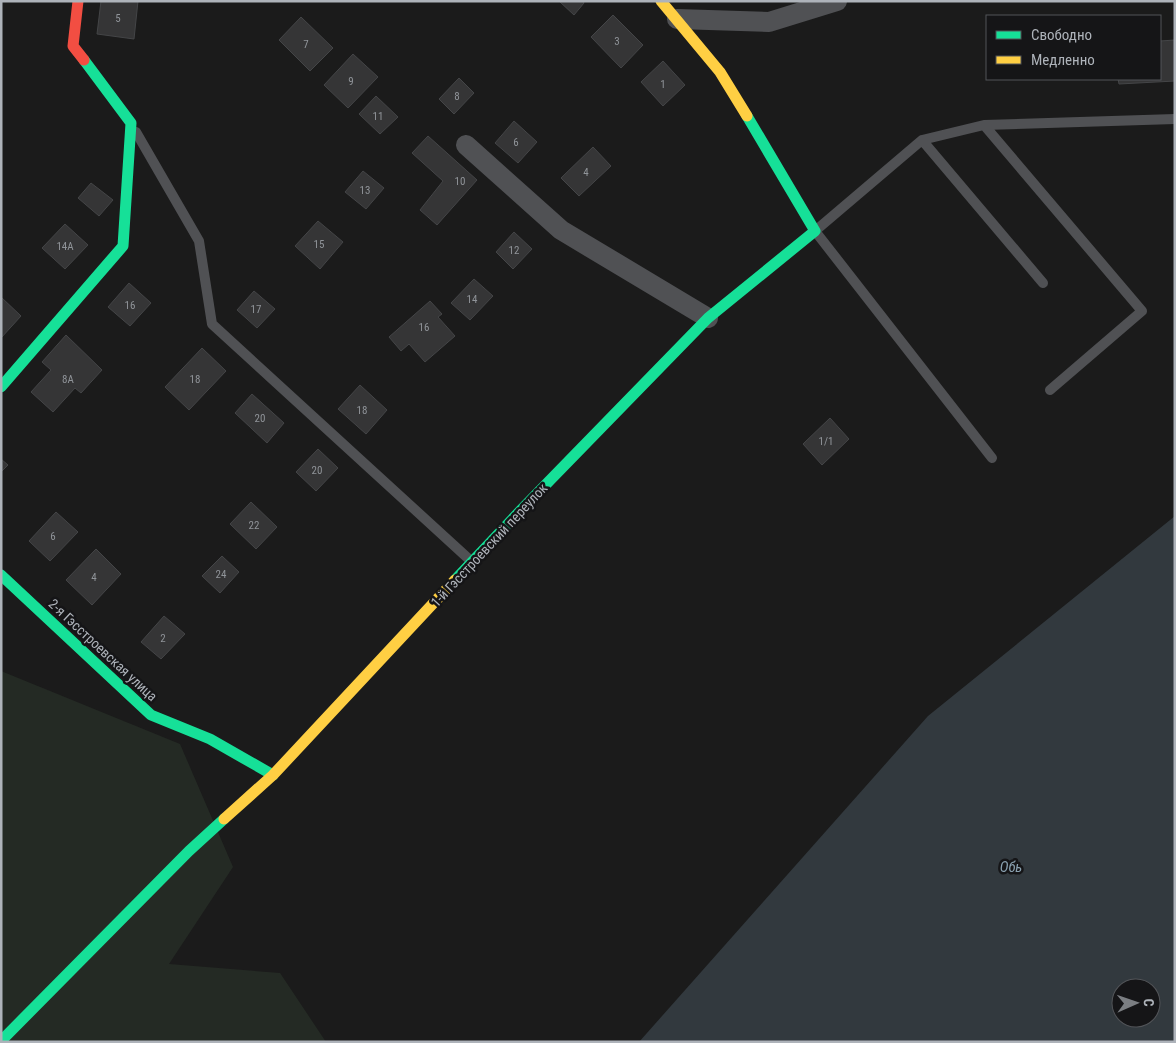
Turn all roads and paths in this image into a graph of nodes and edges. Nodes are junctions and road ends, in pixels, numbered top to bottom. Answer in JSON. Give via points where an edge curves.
{"nodes":[{"id":1,"x":78,"y":1,"type":"edge"},
{"id":2,"x":661,"y":1,"type":"edge"},
{"id":3,"x":837,"y":1,"type":"edge"},
{"id":4,"x":677,"y":19,"type":"junction"},
{"id":5,"x":1175,"y":119,"type":"edge"},
{"id":6,"x":131,"y":123,"type":"junction"},
{"id":7,"x":984,"y":125,"type":"junction"},
{"id":8,"x":922,"y":140,"type":"junction"},
{"id":9,"x":466,"y":145,"type":"dead end"},
{"id":10,"x":816,"y":231,"type":"junction"},
{"id":11,"x":1043,"y":283,"type":"dead end"},
{"id":12,"x":708,"y":318,"type":"junction"},
{"id":13,"x":1,"y":387,"type":"edge"},
{"id":14,"x":1050,"y":390,"type":"dead end"},
{"id":15,"x":992,"y":458,"type":"dead end"},
{"id":16,"x":473,"y":562,"type":"junction"},
{"id":17,"x":1,"y":575,"type":"edge"},
{"id":18,"x":273,"y":775,"type":"junction"},
{"id":19,"x":1,"y":1041,"type":"edge"}],
"edges":[{"from":1,"to":6,"type":"street","via":[[73,46]]},
{"from":2,"to":4,"type":"street"},
{"from":3,"to":4,"type":"street","via":[[769,22]]},
{"from":4,"to":10,"type":"street","via":[[720,72]]},
{"from":5,"to":7,"type":"lane"},
{"from":6,"to":13,"type":"street","via":[[123,246]]},
{"from":6,"to":16,"type":"lane","via":[[199,241],[212,324]]},
{"from":7,"to":8,"type":"lane"},
{"from":7,"to":14,"type":"lane","via":[[1142,311]]},
{"from":8,"to":10,"type":"lane"},
{"from":8,"to":11,"type":"lane"},
{"from":9,"to":12,"type":"street","via":[[561,230]]},
{"from":10,"to":12,"type":"street","name":"1-й Гэсстроевский переулок"},
{"from":10,"to":15,"type":"lane"},
{"from":12,"to":16,"type":"street","name":"1-й Гэсстроевский переулок"},
{"from":16,"to":18,"type":"street","name":"1-й Гэсстроевский переулок"},
{"from":17,"to":18,"type":"street","name":"2-я Гэсстроевская улица","via":[[151,715],[210,739]]},
{"from":18,"to":19,"type":"street","name":"1-й Гэсстроевский переулок","via":[[189,852]]}]}
